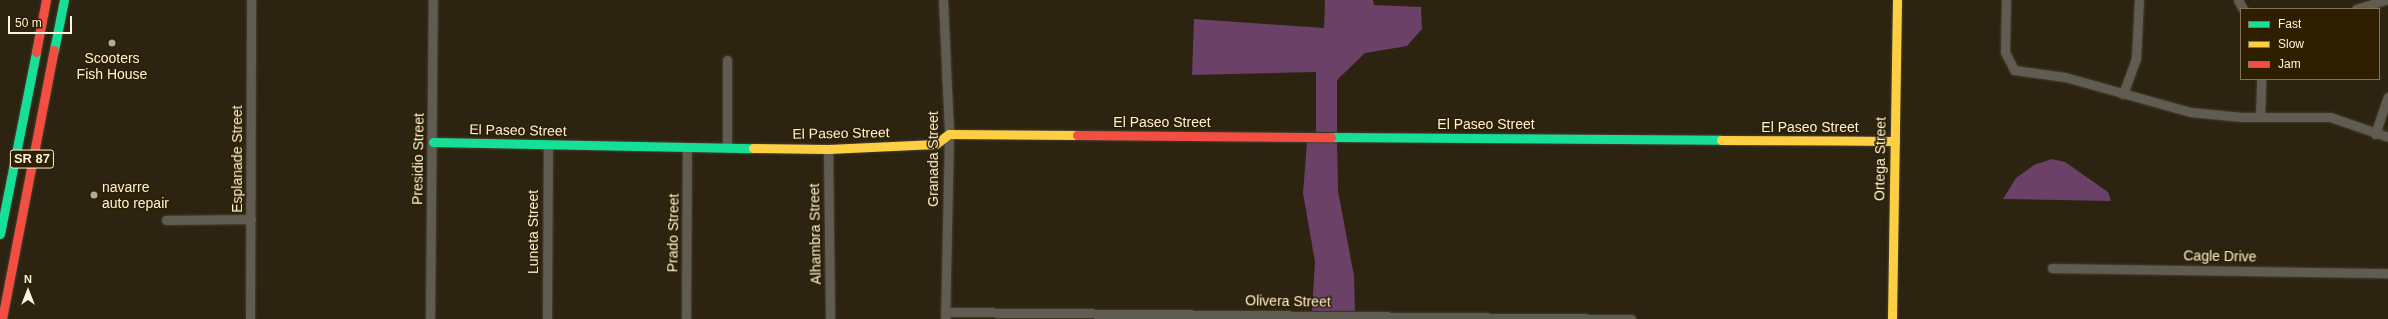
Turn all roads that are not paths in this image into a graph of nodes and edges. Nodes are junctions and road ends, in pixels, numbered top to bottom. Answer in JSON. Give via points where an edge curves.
{"nodes":[{"id":1,"x":46,"y":0,"type":"edge"},
{"id":2,"x":64,"y":0,"type":"edge"},
{"id":3,"x":251,"y":0,"type":"edge"},
{"id":4,"x":433,"y":0,"type":"edge"},
{"id":5,"x":943,"y":0,"type":"edge"},
{"id":6,"x":1897,"y":0,"type":"edge"},
{"id":7,"x":2006,"y":0,"type":"edge"},
{"id":8,"x":2139,"y":0,"type":"edge"},
{"id":9,"x":2385,"y":0,"type":"edge"},
{"id":10,"x":2359,"y":8,"type":"edge"},
{"id":11,"x":727,"y":60,"type":"dead end"},
{"id":12,"x":2261,"y":80,"type":"edge"},
{"id":13,"x":2123,"y":94,"type":"junction"},
{"id":14,"x":2388,"y":97,"type":"edge"},
{"id":15,"x":2260,"y":116,"type":"junction"},
{"id":16,"x":949,"y":134,"type":"junction"},
{"id":17,"x":2375,"y":134,"type":"junction"},
{"id":18,"x":2388,"y":137,"type":"edge"},
{"id":19,"x":1895,"y":141,"type":"junction"},
{"id":20,"x":433,"y":142,"type":"junction"},
{"id":21,"x":548,"y":145,"type":"junction"},
{"id":22,"x":688,"y":148,"type":"junction"},
{"id":23,"x":727,"y":148,"type":"junction"},
{"id":24,"x":828,"y":149,"type":"junction"},
{"id":25,"x":251,"y":219,"type":"junction"},
{"id":26,"x":166,"y":220,"type":"dead end"},
{"id":27,"x":0,"y":234,"type":"edge"},
{"id":28,"x":2052,"y":268,"type":"dead end"},
{"id":29,"x":2388,"y":273,"type":"edge"},
{"id":30,"x":945,"y":315,"type":"edge"},
{"id":31,"x":2,"y":319,"type":"edge"},
{"id":32,"x":250,"y":319,"type":"edge"},
{"id":33,"x":430,"y":319,"type":"edge"},
{"id":34,"x":547,"y":319,"type":"edge"},
{"id":35,"x":686,"y":319,"type":"edge"},
{"id":36,"x":830,"y":319,"type":"edge"},
{"id":37,"x":1631,"y":319,"type":"edge"},
{"id":38,"x":1892,"y":319,"type":"edge"}],
"edges":[{"from":1,"to":27,"type":"main road","number":"SR 87"},
{"from":2,"to":31,"type":"main road","number":"SR 87"},
{"from":3,"to":25,"type":"street","name":"Esplanade Street"},
{"from":4,"to":20,"type":"street","name":"Presidio Street"},
{"from":5,"to":16,"type":"street","name":"Granada Street"},
{"from":6,"to":19,"type":"main road","name":"Ortega Street"},
{"from":7,"to":13,"type":"street","via":[[2005,52],[2010,66],[2022,71],[2065,77]]},
{"from":8,"to":13,"type":"street","via":[[2136,59]]},
{"from":9,"to":10,"type":"street"},
{"from":11,"to":23,"type":"street"},
{"from":12,"to":15,"type":"street"},
{"from":13,"to":15,"type":"street","via":[[2190,112],[2242,117]]},
{"from":14,"to":17,"type":"street"},
{"from":15,"to":17,"type":"street","via":[[2330,117]]},
{"from":16,"to":19,"type":"main road","name":"El Paseo Street"},
{"from":16,"to":24,"type":"main road","name":"El Paseo Street","via":[[936,144]]},
{"from":16,"to":30,"type":"street","name":"Granada Street"},
{"from":17,"to":18,"type":"street"},
{"from":19,"to":38,"type":"main road","name":"Ortega Street"},
{"from":20,"to":21,"type":"main road","name":"El Paseo Street"},
{"from":20,"to":33,"type":"street","name":"Presidio Street"},
{"from":21,"to":22,"type":"main road","name":"El Paseo Street"},
{"from":21,"to":34,"type":"street","name":"Luneta Street"},
{"from":22,"to":23,"type":"main road","name":"El Paseo Street"},
{"from":22,"to":35,"type":"street","name":"Prado Street"},
{"from":23,"to":24,"type":"main road","name":"El Paseo Street"},
{"from":24,"to":36,"type":"street","name":"Alhambra Street"},
{"from":25,"to":26,"type":"street"},
{"from":25,"to":32,"type":"street","name":"Esplanade Street"},
{"from":28,"to":29,"type":"street","name":"Cagle Drive"},
{"from":30,"to":37,"type":"street","name":"Olivera Street"}]}
